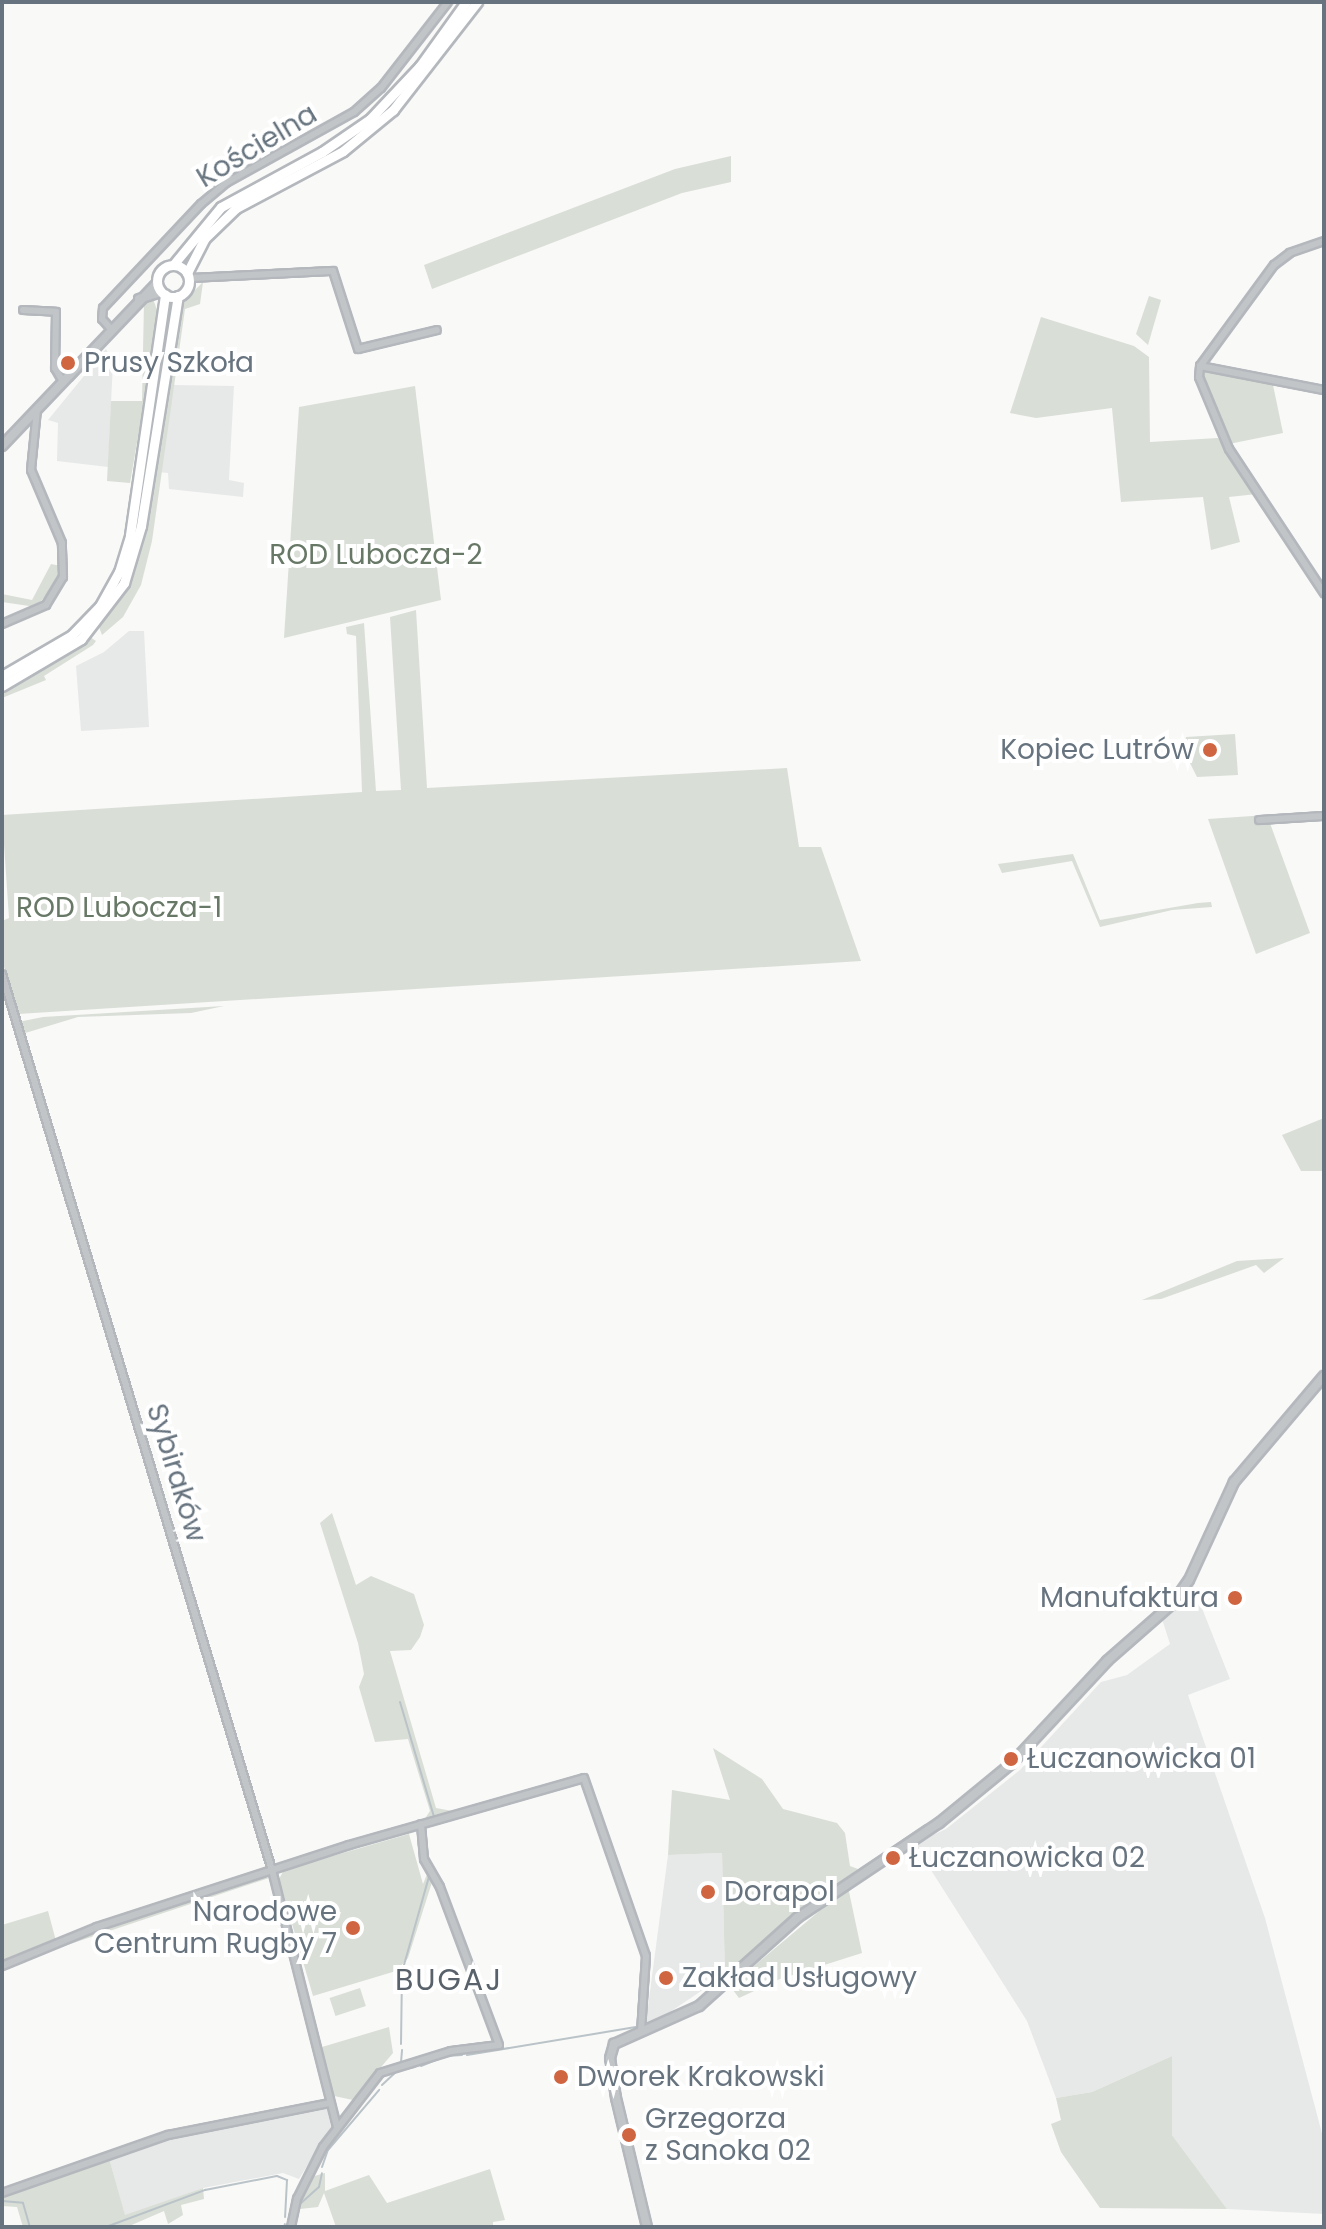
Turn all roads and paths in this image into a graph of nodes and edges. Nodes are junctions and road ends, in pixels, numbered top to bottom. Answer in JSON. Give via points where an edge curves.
{"nodes":[{"id":1,"x":448,"y":2,"type":"edge"},
{"id":2,"x":466,"y":2,"type":"edge"},
{"id":3,"x":477,"y":2,"type":"edge"},
{"id":4,"x":1324,"y":241,"type":"edge"},
{"id":5,"x":173,"y":265,"type":"junction"},
{"id":6,"x":188,"y":276,"type":"junction"},
{"id":7,"x":161,"y":290,"type":"junction"},
{"id":8,"x":178,"y":296,"type":"junction"},
{"id":9,"x":23,"y":310,"type":"dead end"},
{"id":10,"x":111,"y":329,"type":"junction"},
{"id":11,"x":437,"y":330,"type":"dead end"},
{"id":12,"x":1200,"y":366,"type":"junction"},
{"id":13,"x":62,"y":380,"type":"junction"},
{"id":14,"x":1324,"y":390,"type":"edge"},
{"id":15,"x":35,"y":408,"type":"junction"},
{"id":16,"x":2,"y":446,"type":"edge"},
{"id":17,"x":1324,"y":593,"type":"edge"},
{"id":18,"x":2,"y":624,"type":"edge"},
{"id":19,"x":2,"y":676,"type":"edge"},
{"id":20,"x":2,"y":686,"type":"edge"},
{"id":21,"x":1324,"y":816,"type":"edge"},
{"id":22,"x":1259,"y":820,"type":"dead end"},
{"id":23,"x":2,"y":974,"type":"edge"},
{"id":24,"x":1324,"y":1376,"type":"edge"},
{"id":25,"x":421,"y":1824,"type":"junction"},
{"id":26,"x":272,"y":1870,"type":"junction"},
{"id":27,"x":2,"y":1966,"type":"edge"},
{"id":28,"x":641,"y":2031,"type":"junction"},
{"id":29,"x":329,"y":2103,"type":"junction"},
{"id":30,"x":337,"y":2127,"type":"junction"},
{"id":31,"x":2,"y":2193,"type":"edge"},
{"id":32,"x":291,"y":2227,"type":"edge"},
{"id":33,"x":647,"y":2227,"type":"edge"}],
"edges":[{"from":1,"to":10,"type":"street","name":"Kościelna","via":[[381,88],[354,112],[208,197],[103,308],[102,319]]},
{"from":2,"to":5,"type":"main road","via":[[420,66],[370,119],[322,152],[221,207]]},
{"from":3,"to":6,"type":"main road","via":[[393,110],[343,151],[236,208],[204,239]]},
{"from":4,"to":12,"type":"street","via":[[1274,265]]},
{"from":5,"to":6,"type":"main road"},
{"from":5,"to":7,"type":"main road","via":[[162,269]]},
{"from":6,"to":8,"type":"main road"},
{"from":6,"to":11,"type":"street","via":[[333,271],[358,349]]},
{"from":7,"to":8,"type":"main road"},
{"from":7,"to":10,"type":"street","via":[[138,299]]},
{"from":7,"to":19,"type":"main road","via":[[130,535],[119,572],[79,629]]},
{"from":8,"to":20,"type":"main road","via":[[141,526],[124,583],[81,639]]},
{"from":9,"to":13,"type":"street","via":[[56,312],[55,368]]},
{"from":10,"to":13,"type":"street"},
{"from":12,"to":14,"type":"street"},
{"from":12,"to":17,"type":"street","via":[[1217,429]]},
{"from":13,"to":15,"type":"street"},
{"from":15,"to":16,"type":"street"},
{"from":15,"to":18,"type":"street","via":[[31,470],[62,543],[64,568],[58,592],[46,605]]},
{"from":21,"to":22,"type":"street"},
{"from":23,"to":26,"type":"street","name":"Sybiraków"},
{"from":24,"to":28,"type":"street","via":[[1234,1482],[1189,1580],[1172,1604],[1107,1661],[1012,1763],[939,1823],[797,1918],[699,2006]]},
{"from":25,"to":26,"type":"street"},
{"from":25,"to":28,"type":"street","via":[[584,1778],[646,1956]]},
{"from":25,"to":30,"type":"street","via":[[424,1859],[440,1887],[499,2045],[389,2068]]},
{"from":26,"to":27,"type":"street","via":[[97,1927]]},
{"from":26,"to":29,"type":"street","name":"Sybiraków"},
{"from":28,"to":33,"type":"street","via":[[617,2040],[610,2058]]},
{"from":29,"to":30,"type":"street","name":"Sybiraków"},
{"from":29,"to":31,"type":"street","via":[[168,2135]]},
{"from":30,"to":32,"type":"street","via":[[303,2185]]}]}
